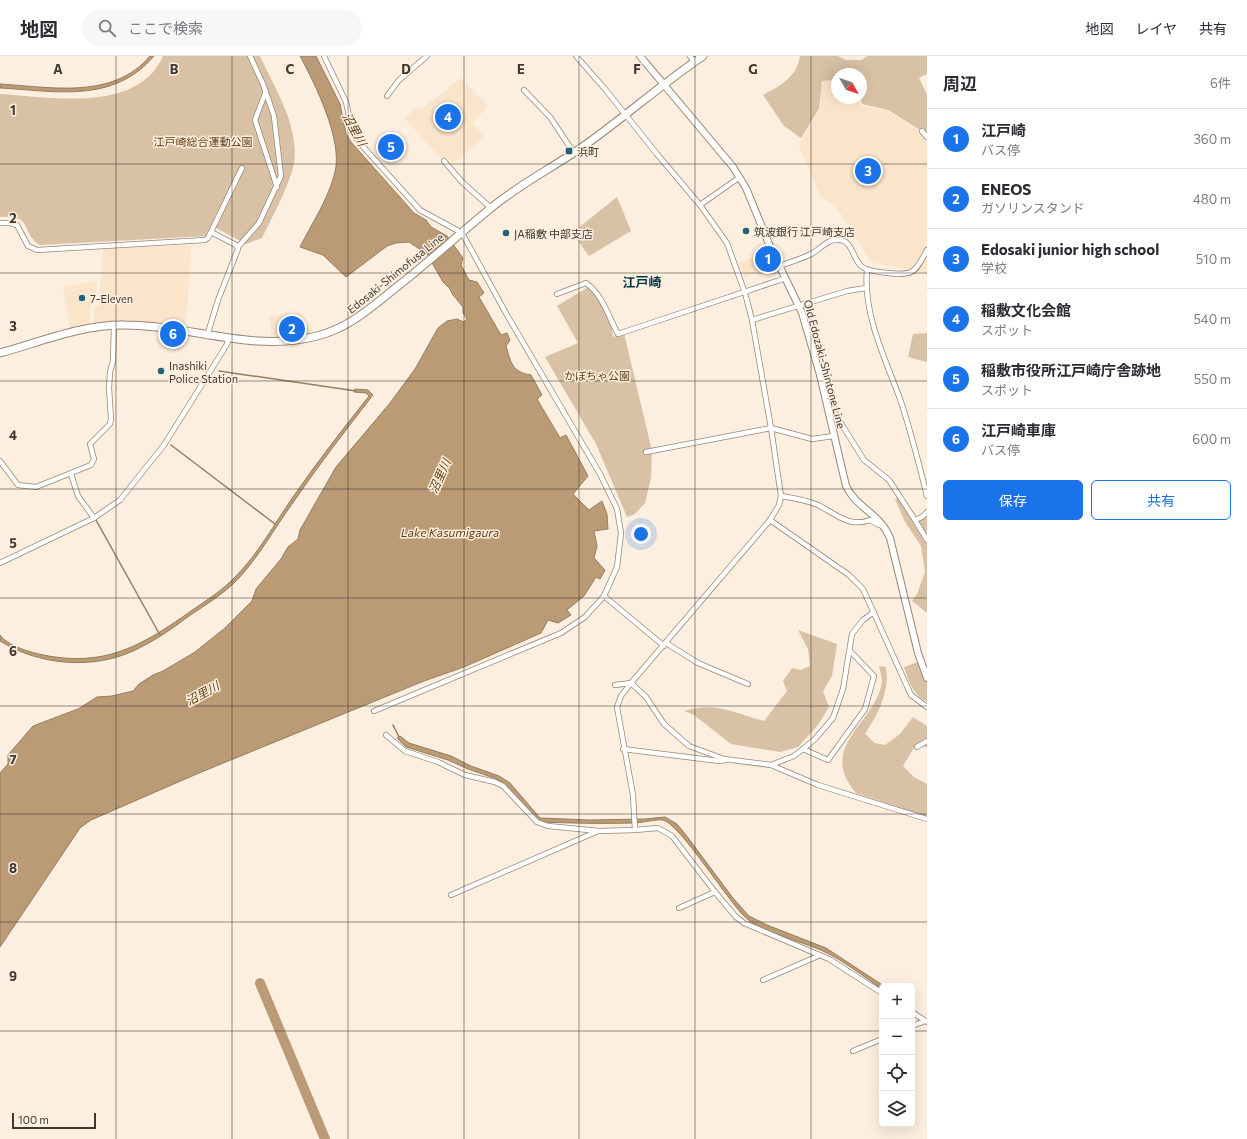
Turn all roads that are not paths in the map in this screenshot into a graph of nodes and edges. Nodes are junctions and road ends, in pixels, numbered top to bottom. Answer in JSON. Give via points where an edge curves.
{"nodes":[{"id":1,"x":250,"y":56,"type":"edge"},
{"id":2,"x":324,"y":56,"type":"edge"},
{"id":3,"x":427,"y":56,"type":"edge"},
{"id":4,"x":576,"y":56,"type":"edge"},
{"id":5,"x":640,"y":56,"type":"edge"},
{"id":6,"x":703,"y":56,"type":"edge"},
{"id":7,"x":692,"y":59,"type":"edge"},
{"id":8,"x":664,"y":83,"type":"junction"},
{"id":9,"x":524,"y":90,"type":"dead end"},
{"id":10,"x":266,"y":91,"type":"junction"},
{"id":11,"x":387,"y":96,"type":"dead end"},
{"id":12,"x":625,"y":113,"type":"junction"},
{"id":13,"x":922,"y":131,"type":"dead end"},
{"id":14,"x":927,"y":137,"type":"edge"},
{"id":15,"x":574,"y":153,"type":"junction"},
{"id":16,"x":444,"y":161,"type":"dead end"},
{"id":17,"x":242,"y":168,"type":"dead end"},
{"id":18,"x":740,"y":177,"type":"junction"},
{"id":19,"x":276,"y":188,"type":"junction"},
{"id":20,"x":700,"y":205,"type":"junction"},
{"id":21,"x":491,"y":208,"type":"junction"},
{"id":22,"x":0,"y":223,"type":"edge"},
{"id":23,"x":211,"y":232,"type":"junction"},
{"id":24,"x":460,"y":235,"type":"junction"},
{"id":25,"x":238,"y":247,"type":"junction"},
{"id":26,"x":927,"y":250,"type":"edge"},
{"id":27,"x":780,"y":266,"type":"junction"},
{"id":28,"x":867,"y":270,"type":"junction"},
{"id":29,"x":786,"y":278,"type":"junction"},
{"id":30,"x":866,"y":288,"type":"junction"},
{"id":31,"x":745,"y":293,"type":"junction"},
{"id":32,"x":557,"y":294,"type":"dead end"},
{"id":33,"x":800,"y":306,"type":"junction"},
{"id":34,"x":752,"y":320,"type":"junction"},
{"id":35,"x":114,"y":325,"type":"junction"},
{"id":36,"x":207,"y":336,"type":"junction"},
{"id":37,"x":229,"y":340,"type":"junction"},
{"id":38,"x":0,"y":353,"type":"edge"},
{"id":39,"x":828,"y":409,"type":"junction"},
{"id":40,"x":772,"y":428,"type":"junction"},
{"id":41,"x":834,"y":436,"type":"junction"},
{"id":42,"x":646,"y":452,"type":"dead end"},
{"id":43,"x":0,"y":461,"type":"edge"},
{"id":44,"x":71,"y":474,"type":"junction"},
{"id":45,"x":781,"y":496,"type":"junction"},
{"id":46,"x":927,"y":496,"type":"edge"},
{"id":47,"x":927,"y":512,"type":"edge"},
{"id":48,"x":94,"y":518,"type":"junction"},
{"id":49,"x":770,"y":520,"type":"junction"},
{"id":50,"x":915,"y":520,"type":"junction"},
{"id":51,"x":883,"y":523,"type":"junction"},
{"id":52,"x":927,"y":540,"type":"edge"},
{"id":53,"x":0,"y":563,"type":"edge"},
{"id":54,"x":604,"y":596,"type":"junction"},
{"id":55,"x":874,"y":612,"type":"junction"},
{"id":56,"x":665,"y":644,"type":"junction"},
{"id":57,"x":850,"y":651,"type":"junction"},
{"id":58,"x":927,"y":678,"type":"edge"},
{"id":59,"x":631,"y":683,"type":"junction"},
{"id":60,"x":748,"y":684,"type":"dead end"},
{"id":61,"x":615,"y":686,"type":"dead end"},
{"id":62,"x":927,"y":707,"type":"edge"},
{"id":63,"x":374,"y":711,"type":"dead end"},
{"id":64,"x":386,"y":736,"type":"dead end"},
{"id":65,"x":927,"y":741,"type":"edge"},
{"id":66,"x":917,"y":747,"type":"dead end"},
{"id":67,"x":624,"y":749,"type":"junction"},
{"id":68,"x":803,"y":749,"type":"junction"},
{"id":69,"x":727,"y":759,"type":"junction"},
{"id":70,"x":772,"y":765,"type":"junction"},
{"id":71,"x":927,"y":818,"type":"edge"},
{"id":72,"x":635,"y":830,"type":"junction"},
{"id":73,"x":599,"y":831,"type":"junction"},
{"id":74,"x":715,"y":892,"type":"junction"},
{"id":75,"x":451,"y":895,"type":"dead end"},
{"id":76,"x":679,"y":908,"type":"dead end"},
{"id":77,"x":818,"y":956,"type":"junction"},
{"id":78,"x":763,"y":980,"type":"dead end"},
{"id":79,"x":879,"y":991,"type":"edge"},
{"id":80,"x":915,"y":1014,"type":"edge"},
{"id":81,"x":926,"y":1021,"type":"edge"},
{"id":82,"x":915,"y":1025,"type":"edge"},
{"id":83,"x":879,"y":1040,"type":"edge"},
{"id":84,"x":853,"y":1051,"type":"dead end"}],
"edges":[{"from":1,"to":10,"type":"street"},
{"from":2,"to":24,"type":"street","via":[[346,102],[352,130],[358,141],[420,210]]},
{"from":3,"to":11,"type":"street","via":[[398,80]]},
{"from":4,"to":12,"type":"street"},
{"from":5,"to":8,"type":"street","name":"Old Edozaki-Shintone Line"},
{"from":6,"to":7,"type":"main road","name":"Edosaki-Shimofusa Line"},
{"from":7,"to":8,"type":"main road","name":"Edosaki-Shimofusa Line"},
{"from":8,"to":12,"type":"main road","name":"Edosaki-Shimofusa Line"},
{"from":8,"to":18,"type":"street","name":"Old Edozaki-Shintone Line"},
{"from":9,"to":15,"type":"street","via":[[550,118]]},
{"from":10,"to":19,"type":"street","via":[[274,116],[282,172]]},
{"from":10,"to":19,"type":"street","via":[[255,120]]},
{"from":12,"to":15,"type":"main road","name":"Edosaki-Shimofusa Line"},
{"from":12,"to":20,"type":"street"},
{"from":13,"to":14,"type":"street"},
{"from":15,"to":21,"type":"main road","name":"Edosaki-Shimofusa Line"},
{"from":16,"to":21,"type":"street","via":[[462,182]]},
{"from":17,"to":23,"type":"street"},
{"from":18,"to":20,"type":"street"},
{"from":18,"to":27,"type":"street","name":"Old Edozaki-Shintone Line"},
{"from":19,"to":25,"type":"street","via":[[259,223]]},
{"from":20,"to":31,"type":"street","via":[[727,243]]},
{"from":21,"to":24,"type":"main road","name":"Edosaki-Shimofusa Line"},
{"from":22,"to":23,"type":"street","via":[[17,225],[28,246],[37,250],[203,240],[208,238]]},
{"from":23,"to":25,"type":"street"},
{"from":24,"to":37,"type":"main road","name":"Edosaki-Shimofusa Line","via":[[373,306],[336,330],[288,341]]},
{"from":24,"to":54,"type":"street","via":[[600,474],[617,509],[621,533],[617,567]]},
{"from":25,"to":36,"type":"street"},
{"from":26,"to":28,"type":"street","via":[[911,272],[903,274]]},
{"from":27,"to":28,"type":"street","via":[[812,254],[837,239],[848,244],[860,265]]},
{"from":27,"to":29,"type":"street","name":"Old Edozaki-Shintone Line"},
{"from":28,"to":30,"type":"street"},
{"from":29,"to":31,"type":"street"},
{"from":29,"to":33,"type":"street","name":"Old Edozaki-Shintone Line"},
{"from":30,"to":33,"type":"street","via":[[847,291]]},
{"from":30,"to":46,"type":"street","via":[[875,329],[911,432]]},
{"from":31,"to":32,"type":"street","via":[[618,334],[603,303],[594,289],[586,283]]},
{"from":31,"to":34,"type":"street"},
{"from":33,"to":34,"type":"street"},
{"from":33,"to":39,"type":"street","name":"Old Edozaki-Shintone Line"},
{"from":34,"to":40,"type":"street"},
{"from":35,"to":36,"type":"main road","name":"Edosaki-Shimofusa Line","via":[[153,327]]},
{"from":35,"to":38,"type":"main road","name":"Edosaki-Shimofusa Line","via":[[73,333]]},
{"from":35,"to":44,"type":"street","via":[[109,388],[110,424],[90,444],[94,459],[91,465]]},
{"from":36,"to":37,"type":"main road","name":"Edosaki-Shimofusa Line"},
{"from":37,"to":48,"type":"street","via":[[164,444],[120,500]]},
{"from":39,"to":41,"type":"street","name":"Old Edozaki-Shintone Line"},
{"from":39,"to":50,"type":"street","via":[[834,412],[864,460],[889,480]]},
{"from":40,"to":41,"type":"street","via":[[812,439]]},
{"from":40,"to":42,"type":"street"},
{"from":40,"to":45,"type":"street"},
{"from":41,"to":51,"type":"street","name":"Old Edozaki-Shintone Line","via":[[842,477],[849,493]]},
{"from":43,"to":44,"type":"street","via":[[18,485],[36,487]]},
{"from":44,"to":48,"type":"street","via":[[78,496]]},
{"from":45,"to":49,"type":"street"},
{"from":45,"to":51,"type":"street","via":[[818,505],[850,522],[870,520],[879,525]]},
{"from":47,"to":50,"type":"street"},
{"from":48,"to":53,"type":"street"},
{"from":49,"to":55,"type":"street","via":[[849,575],[863,589]]},
{"from":49,"to":56,"type":"street"},
{"from":50,"to":52,"type":"street"},
{"from":51,"to":58,"type":"street","name":"Old Edozaki-Shintone Line","via":[[893,548],[918,653]]},
{"from":54,"to":56,"type":"street"},
{"from":54,"to":63,"type":"street","via":[[585,617],[561,633]]},
{"from":55,"to":57,"type":"street","via":[[863,620],[852,634]]},
{"from":55,"to":62,"type":"street","via":[[911,695]]},
{"from":56,"to":59,"type":"street"},
{"from":56,"to":60,"type":"street","via":[[698,663]]},
{"from":57,"to":68,"type":"street","via":[[843,689],[833,718]]},
{"from":57,"to":68,"type":"street","via":[[874,676],[866,709],[828,760]]},
{"from":59,"to":61,"type":"street"},
{"from":59,"to":67,"type":"street","via":[[616,707]]},
{"from":59,"to":69,"type":"street","via":[[646,696],[664,724],[689,746]]},
{"from":64,"to":73,"type":"street","via":[[405,751],[438,762],[465,775],[503,786],[537,822],[548,826]]},
{"from":65,"to":66,"type":"street"},
{"from":67,"to":69,"type":"street","via":[[719,761]]},
{"from":67,"to":72,"type":"street","via":[[633,795]]},
{"from":68,"to":70,"type":"street","via":[[794,756]]},
{"from":69,"to":70,"type":"street"},
{"from":70,"to":71,"type":"street","via":[[818,785]]},
{"from":72,"to":73,"type":"street"},
{"from":72,"to":74,"type":"street","via":[[658,828],[672,836]]},
{"from":73,"to":75,"type":"street"},
{"from":74,"to":76,"type":"street"},
{"from":74,"to":77,"type":"street","via":[[744,923]]},
{"from":77,"to":78,"type":"street"},
{"from":77,"to":79,"type":"street","via":[[829,960]]},
{"from":80,"to":81,"type":"street"},
{"from":81,"to":82,"type":"street"},
{"from":83,"to":84,"type":"street"}]}
